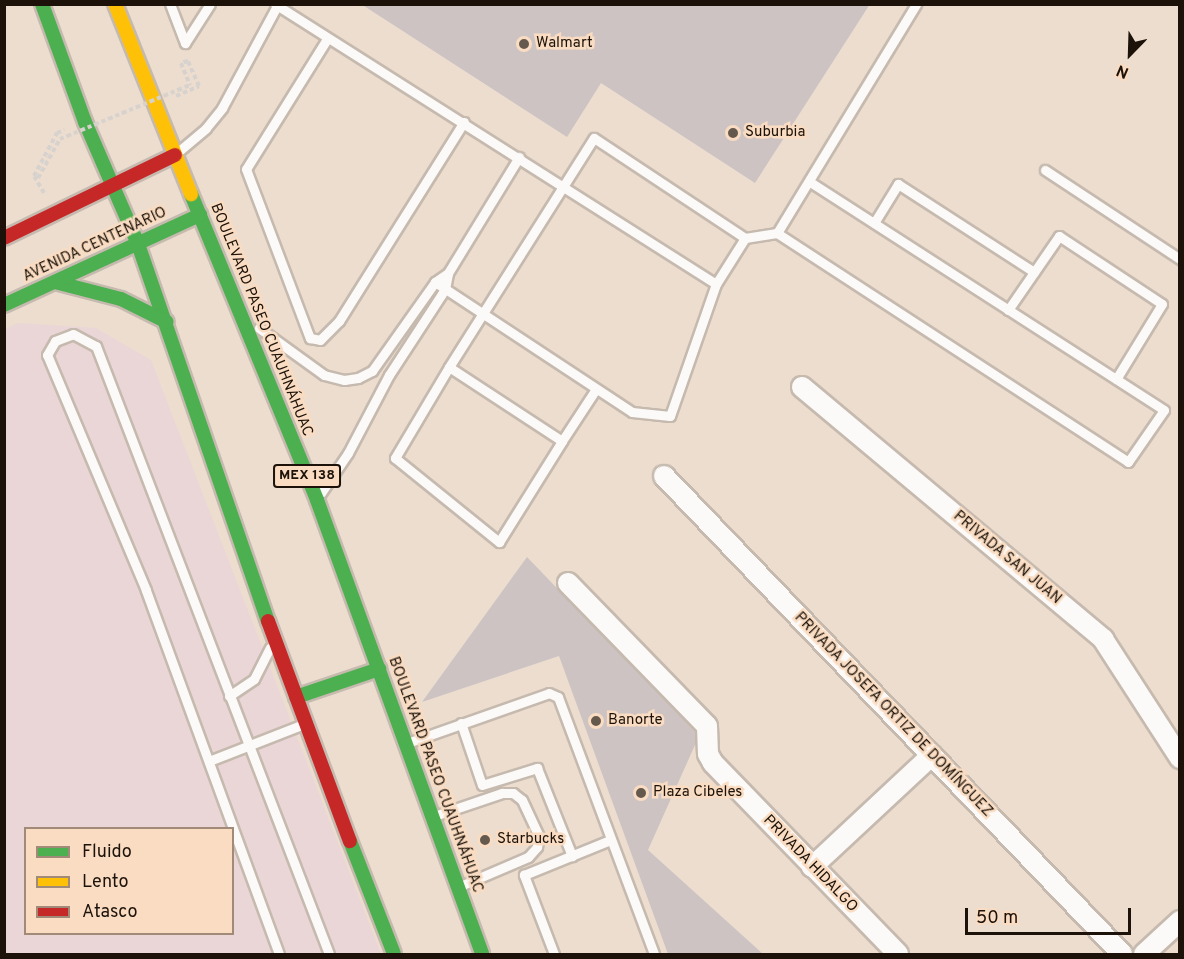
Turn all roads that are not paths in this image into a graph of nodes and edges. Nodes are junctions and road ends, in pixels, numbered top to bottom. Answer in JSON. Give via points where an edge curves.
{"nodes":[{"id":1,"x":42,"y":4,"type":"edge"},
{"id":2,"x":115,"y":4,"type":"edge"},
{"id":3,"x":170,"y":4,"type":"edge"},
{"id":4,"x":210,"y":4,"type":"edge"},
{"id":5,"x":916,"y":4,"type":"edge"},
{"id":6,"x":276,"y":5,"type":"edge"},
{"id":7,"x":327,"y":39,"type":"junction"},
{"id":8,"x":464,"y":122,"type":"junction"},
{"id":9,"x":175,"y":155,"type":"junction"},
{"id":10,"x":519,"y":158,"type":"junction"},
{"id":11,"x":1045,"y":170,"type":"dead end"},
{"id":12,"x":111,"y":182,"type":"junction"},
{"id":13,"x":810,"y":182,"type":"junction"},
{"id":14,"x":565,"y":186,"type":"junction"},
{"id":15,"x":200,"y":214,"type":"junction"},
{"id":16,"x":874,"y":223,"type":"junction"},
{"id":17,"x":777,"y":233,"type":"junction"},
{"id":18,"x":4,"y":238,"type":"edge"},
{"id":19,"x":744,"y":238,"type":"junction"},
{"id":20,"x":138,"y":244,"type":"junction"},
{"id":21,"x":1179,"y":259,"type":"edge"},
{"id":22,"x":1034,"y":272,"type":"junction"},
{"id":23,"x":448,"y":273,"type":"junction"},
{"id":24,"x":56,"y":282,"type":"junction"},
{"id":25,"x":435,"y":282,"type":"junction"},
{"id":26,"x":716,"y":284,"type":"junction"},
{"id":27,"x":445,"y":290,"type":"junction"},
{"id":28,"x":4,"y":305,"type":"edge"},
{"id":29,"x":1008,"y":310,"type":"junction"},
{"id":30,"x":483,"y":314,"type":"junction"},
{"id":31,"x":245,"y":318,"type":"junction"},
{"id":32,"x":167,"y":322,"type":"junction"},
{"id":33,"x":449,"y":367,"type":"junction"},
{"id":34,"x":1116,"y":379,"type":"junction"},
{"id":35,"x":802,"y":387,"type":"dead end"},
{"id":36,"x":596,"y":389,"type":"junction"},
{"id":37,"x":562,"y":441,"type":"junction"},
{"id":38,"x":664,"y":476,"type":"dead end"},
{"id":39,"x":317,"y":500,"type":"junction"},
{"id":40,"x":568,"y":583,"type":"dead end"},
{"id":41,"x":274,"y":641,"type":"junction"},
{"id":42,"x":379,"y":669,"type":"junction"},
{"id":43,"x":230,"y":696,"type":"junction"},
{"id":44,"x":296,"y":697,"type":"junction"},
{"id":45,"x":461,"y":723,"type":"junction"},
{"id":46,"x":304,"y":724,"type":"junction"},
{"id":47,"x":406,"y":743,"type":"junction"},
{"id":48,"x":248,"y":744,"type":"junction"},
{"id":49,"x":932,"y":755,"type":"junction"},
{"id":50,"x":1179,"y":758,"type":"edge"},
{"id":51,"x":209,"y":761,"type":"junction"},
{"id":52,"x":432,"y":817,"type":"junction"},
{"id":53,"x":233,"y":827,"type":"edge"},
{"id":54,"x":234,"y":830,"type":"edge"},
{"id":55,"x":610,"y":840,"type":"junction"},
{"id":56,"x":572,"y":856,"type":"junction"},
{"id":57,"x":812,"y":867,"type":"junction"},
{"id":58,"x":458,"y":887,"type":"junction"},
{"id":59,"x":1179,"y":921,"type":"edge"},
{"id":60,"x":279,"y":954,"type":"edge"},
{"id":61,"x":330,"y":954,"type":"edge"},
{"id":62,"x":394,"y":954,"type":"edge"},
{"id":63,"x":482,"y":954,"type":"edge"},
{"id":64,"x":554,"y":954,"type":"edge"},
{"id":65,"x":654,"y":954,"type":"edge"},
{"id":66,"x":898,"y":954,"type":"edge"},
{"id":67,"x":1122,"y":954,"type":"edge"},
{"id":68,"x":1144,"y":954,"type":"edge"}],
"edges":[{"from":1,"to":12,"type":"main road"},
{"from":2,"to":9,"type":"main road","name":"BOULEVARD PASEO CUAUHNÁHUAC","number":"MEX 138"},
{"from":3,"to":4,"type":"lane","via":[[185,43]]},
{"from":5,"to":13,"type":"lane"},
{"from":6,"to":7,"type":"lane"},
{"from":6,"to":9,"type":"lane","via":[[222,108]]},
{"from":7,"to":8,"type":"lane"},
{"from":7,"to":8,"type":"lane","via":[[246,169],[310,338],[320,340],[339,321]]},
{"from":8,"to":10,"type":"lane"},
{"from":9,"to":12,"type":"main road"},
{"from":9,"to":15,"type":"main road","name":"BOULEVARD PASEO CUAUHNÁHUAC","number":"MEX 138"},
{"from":10,"to":14,"type":"lane"},
{"from":10,"to":23,"type":"lane"},
{"from":11,"to":21,"type":"lane"},
{"from":12,"to":18,"type":"main road"},
{"from":12,"to":20,"type":"main road"},
{"from":13,"to":16,"type":"lane"},
{"from":13,"to":17,"type":"lane"},
{"from":14,"to":19,"type":"lane","via":[[594,138]]},
{"from":14,"to":26,"type":"lane"},
{"from":14,"to":30,"type":"lane"},
{"from":15,"to":20,"type":"main road","name":"AVENIDA CENTENARIO"},
{"from":15,"to":31,"type":"main road","name":"BOULEVARD PASEO CUAUHNÁHUAC","number":"MEX 138"},
{"from":16,"to":22,"type":"lane","via":[[898,184]]},
{"from":16,"to":29,"type":"lane"},
{"from":17,"to":19,"type":"lane"},
{"from":17,"to":34,"type":"lane","via":[[1128,462],[1164,410]]},
{"from":19,"to":26,"type":"lane"},
{"from":20,"to":24,"type":"main road","name":"AVENIDA CENTENARIO"},
{"from":20,"to":32,"type":"main road"},
{"from":22,"to":29,"type":"lane"},
{"from":22,"to":34,"type":"lane","via":[[1059,236],[1162,304]]},
{"from":23,"to":25,"type":"lane"},
{"from":23,"to":27,"type":"lane"},
{"from":24,"to":28,"type":"main road","name":"AVENIDA CENTENARIO"},
{"from":24,"to":32,"type":"main road","via":[[121,299]]},
{"from":25,"to":27,"type":"lane"},
{"from":25,"to":31,"type":"lane","via":[[372,371],[358,378],[345,380],[324,375]]},
{"from":26,"to":36,"type":"lane","via":[[670,416],[632,412]]},
{"from":27,"to":30,"type":"lane"},
{"from":27,"to":39,"type":"lane","via":[[389,375],[348,453]]},
{"from":29,"to":34,"type":"lane"},
{"from":30,"to":33,"type":"lane"},
{"from":30,"to":36,"type":"lane"},
{"from":31,"to":39,"type":"main road","name":"BOULEVARD PASEO CUAUHNÁHUAC","number":"MEX 138"},
{"from":32,"to":41,"type":"main road"},
{"from":33,"to":37,"type":"lane"},
{"from":33,"to":37,"type":"lane","via":[[395,458],[500,542]]},
{"from":35,"to":50,"type":"street","name":"PRIVADA SAN JUAN","via":[[1103,639]]},
{"from":36,"to":37,"type":"lane"},
{"from":38,"to":49,"type":"street","name":"PRIVADA JOSEFA ORTIZ DE DOMÍNGUEZ"},
{"from":39,"to":42,"type":"main road","name":"BOULEVARD PASEO CUAUHNÁHUAC","number":"MEX 138"},
{"from":40,"to":57,"type":"street","name":"PRIVADA HIDALGO","via":[[704,723],[709,730],[711,760]]},
{"from":41,"to":43,"type":"lane","via":[[254,679]]},
{"from":41,"to":44,"type":"main road"},
{"from":42,"to":44,"type":"main road"},
{"from":42,"to":47,"type":"main road","name":"BOULEVARD PASEO CUAUHNÁHUAC","number":"MEX 138"},
{"from":43,"to":48,"type":"lane"},
{"from":43,"to":51,"type":"lane","via":[[96,346],[73,334],[56,341],[47,355],[146,590]]},
{"from":44,"to":46,"type":"main road"},
{"from":45,"to":47,"type":"lane"},
{"from":45,"to":55,"type":"lane","via":[[549,693],[558,697]]},
{"from":45,"to":56,"type":"lane","via":[[482,785],[537,768]]},
{"from":46,"to":48,"type":"lane"},
{"from":46,"to":62,"type":"main road"},
{"from":47,"to":52,"type":"main road","name":"BOULEVARD PASEO CUAUHNÁHUAC","number":"MEX 138"},
{"from":48,"to":51,"type":"lane"},
{"from":48,"to":61,"type":"lane"},
{"from":49,"to":57,"type":"street"},
{"from":49,"to":67,"type":"street","name":"PRIVADA JOSEFA ORTIZ DE DOMÍNGUEZ"},
{"from":51,"to":53,"type":"lane"},
{"from":52,"to":58,"type":"main road","name":"BOULEVARD PASEO CUAUHNÁHUAC","number":"MEX 138"},
{"from":52,"to":58,"type":"lane","via":[[502,793],[513,793],[522,800],[539,836],[537,847],[528,857]]},
{"from":54,"to":60,"type":"lane"},
{"from":55,"to":56,"type":"lane"},
{"from":55,"to":65,"type":"lane"},
{"from":56,"to":64,"type":"lane","via":[[524,875]]},
{"from":57,"to":66,"type":"street","name":"PRIVADA HIDALGO"},
{"from":58,"to":63,"type":"main road","name":"BOULEVARD PASEO CUAUHNÁHUAC","number":"MEX 138"},
{"from":59,"to":68,"type":"street"}]}
